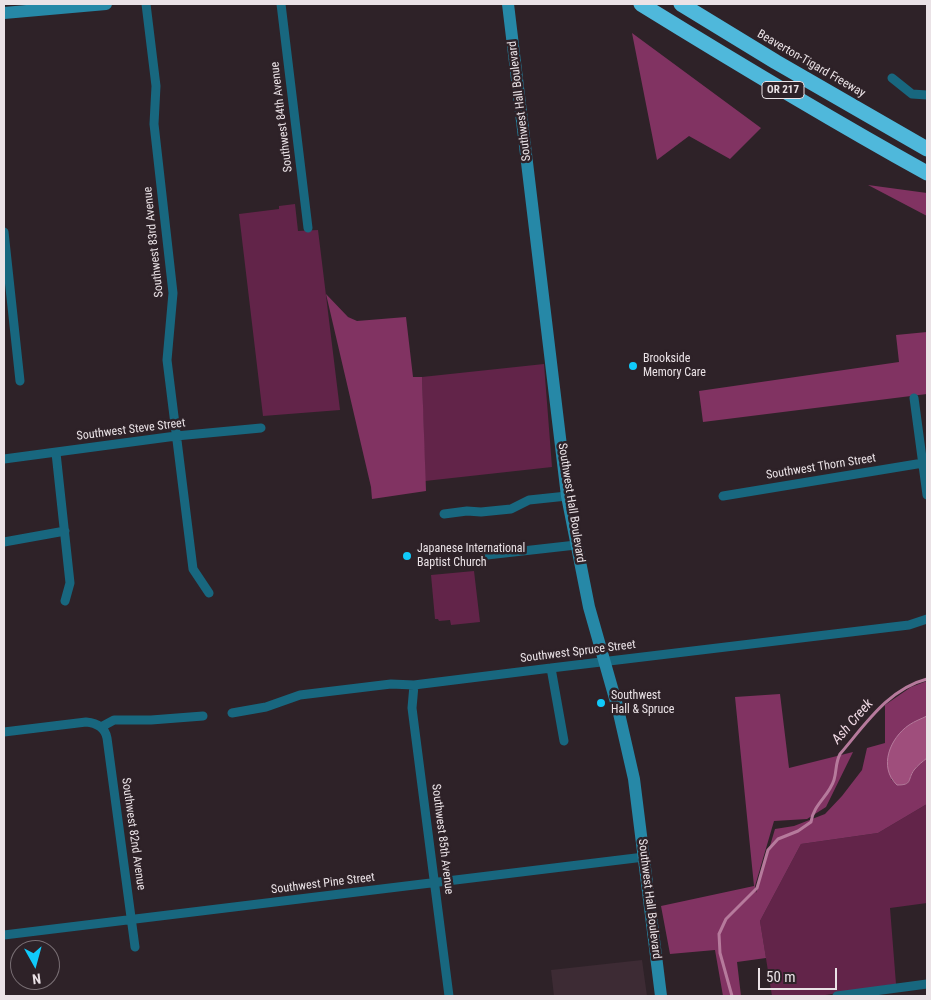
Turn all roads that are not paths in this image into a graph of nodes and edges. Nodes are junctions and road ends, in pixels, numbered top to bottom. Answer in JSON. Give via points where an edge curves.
{"nodes":[{"id":1,"x":106,"y":4,"type":"edge"},
{"id":2,"x":146,"y":4,"type":"edge"},
{"id":3,"x":281,"y":4,"type":"edge"},
{"id":4,"x":508,"y":4,"type":"edge"},
{"id":5,"x":641,"y":4,"type":"edge"},
{"id":6,"x":681,"y":4,"type":"edge"},
{"id":7,"x":4,"y":13,"type":"edge"},
{"id":8,"x":892,"y":78,"type":"dead end"},
{"id":9,"x":927,"y":95,"type":"edge"},
{"id":10,"x":927,"y":149,"type":"edge"},
{"id":11,"x":927,"y":173,"type":"edge"},
{"id":12,"x":308,"y":228,"type":"dead end"},
{"id":13,"x":4,"y":232,"type":"edge"},
{"id":14,"x":20,"y":381,"type":"dead end"},
{"id":15,"x":914,"y":398,"type":"dead end"},
{"id":16,"x":261,"y":428,"type":"dead end"},
{"id":17,"x":176,"y":436,"type":"junction"},
{"id":18,"x":56,"y":453,"type":"junction"},
{"id":19,"x":4,"y":459,"type":"edge"},
{"id":20,"x":923,"y":463,"type":"junction"},
{"id":21,"x":927,"y":495,"type":"edge"},
{"id":22,"x":567,"y":496,"type":"junction"},
{"id":23,"x":723,"y":496,"type":"dead end"},
{"id":24,"x":444,"y":514,"type":"dead end"},
{"id":25,"x":65,"y":531,"type":"junction"},
{"id":26,"x":4,"y":542,"type":"edge"},
{"id":27,"x":576,"y":545,"type":"junction"},
{"id":28,"x":487,"y":555,"type":"dead end"},
{"id":29,"x":209,"y":593,"type":"dead end"},
{"id":30,"x":65,"y":602,"type":"dead end"},
{"id":31,"x":927,"y":619,"type":"edge"},
{"id":32,"x":604,"y":662,"type":"junction"},
{"id":33,"x":551,"y":668,"type":"junction"},
{"id":34,"x":414,"y":686,"type":"junction"},
{"id":35,"x":232,"y":713,"type":"dead end"},
{"id":36,"x":204,"y":716,"type":"dead end"},
{"id":37,"x":101,"y":727,"type":"junction"},
{"id":38,"x":4,"y":732,"type":"edge"},
{"id":39,"x":564,"y":741,"type":"dead end"},
{"id":40,"x":644,"y":857,"type":"junction"},
{"id":41,"x":435,"y":883,"type":"junction"},
{"id":42,"x":131,"y":920,"type":"junction"},
{"id":43,"x":4,"y":935,"type":"edge"},
{"id":44,"x":134,"y":947,"type":"dead end"},
{"id":45,"x":927,"y":984,"type":"edge"},
{"id":46,"x":449,"y":996,"type":"edge"},
{"id":47,"x":662,"y":996,"type":"edge"},
{"id":48,"x":837,"y":996,"type":"edge"}],
"edges":[{"from":1,"to":7,"type":"main road"},
{"from":2,"to":17,"type":"street","name":"Southwest 83rd Avenue","via":[[156,86],[154,124],[173,293],[167,360]]},
{"from":3,"to":12,"type":"street","name":"Southwest 84th Avenue"},
{"from":4,"to":22,"type":"main road","name":"Southwest Hall Boulevard"},
{"from":5,"to":11,"type":"highway","number":"OR 217","via":[[849,130]]},
{"from":6,"to":10,"type":"highway","name":"Beaverton-Tigard Freeway","number":"OR 217"},
{"from":8,"to":9,"type":"street","via":[[912,94]]},
{"from":13,"to":14,"type":"street"},
{"from":15,"to":20,"type":"street"},
{"from":16,"to":17,"type":"street","name":"Southwest Steve Street"},
{"from":17,"to":18,"type":"street","name":"Southwest Steve Street"},
{"from":17,"to":29,"type":"street","name":"Southwest 83rd Avenue","via":[[193,569]]},
{"from":18,"to":19,"type":"street","name":"Southwest Steve Street"},
{"from":18,"to":25,"type":"street"},
{"from":20,"to":21,"type":"street"},
{"from":20,"to":23,"type":"street","name":"Southwest Thorn Street"},
{"from":22,"to":24,"type":"street","via":[[529,500],[511,509]]},
{"from":22,"to":27,"type":"main road","name":"Southwest Hall Boulevard"},
{"from":25,"to":26,"type":"street"},
{"from":25,"to":30,"type":"street","via":[[70,583]]},
{"from":27,"to":28,"type":"street"},
{"from":27,"to":32,"type":"main road","name":"Southwest Hall Boulevard"},
{"from":31,"to":32,"type":"street","name":"Southwest Spruce Street","via":[[909,625]]},
{"from":32,"to":33,"type":"street","name":"Southwest Spruce Street"},
{"from":32,"to":40,"type":"main road","name":"Southwest Hall Boulevard","via":[[630,761]]},
{"from":33,"to":34,"type":"street","name":"Southwest Spruce Street"},
{"from":33,"to":39,"type":"street"},
{"from":34,"to":35,"type":"street","name":"Southwest Spruce Street","via":[[391,684],[300,695],[266,707]]},
{"from":34,"to":41,"type":"street","name":"Southwest 85th Avenue","via":[[412,708]]},
{"from":36,"to":37,"type":"street","via":[[114,720]]},
{"from":37,"to":38,"type":"street","via":[[86,722]]},
{"from":37,"to":42,"type":"street","name":"Southwest 82nd Avenue","via":[[107,738]]},
{"from":40,"to":41,"type":"street","name":"Southwest Pine Street"},
{"from":40,"to":47,"type":"main road","name":"Southwest Hall Boulevard"},
{"from":41,"to":42,"type":"street","name":"Southwest Pine Street"},
{"from":41,"to":46,"type":"street","name":"Southwest 85th Avenue"},
{"from":42,"to":43,"type":"street","name":"Southwest Pine Street"},
{"from":42,"to":44,"type":"street","name":"Southwest 82nd Avenue"},
{"from":45,"to":48,"type":"street"}]}
